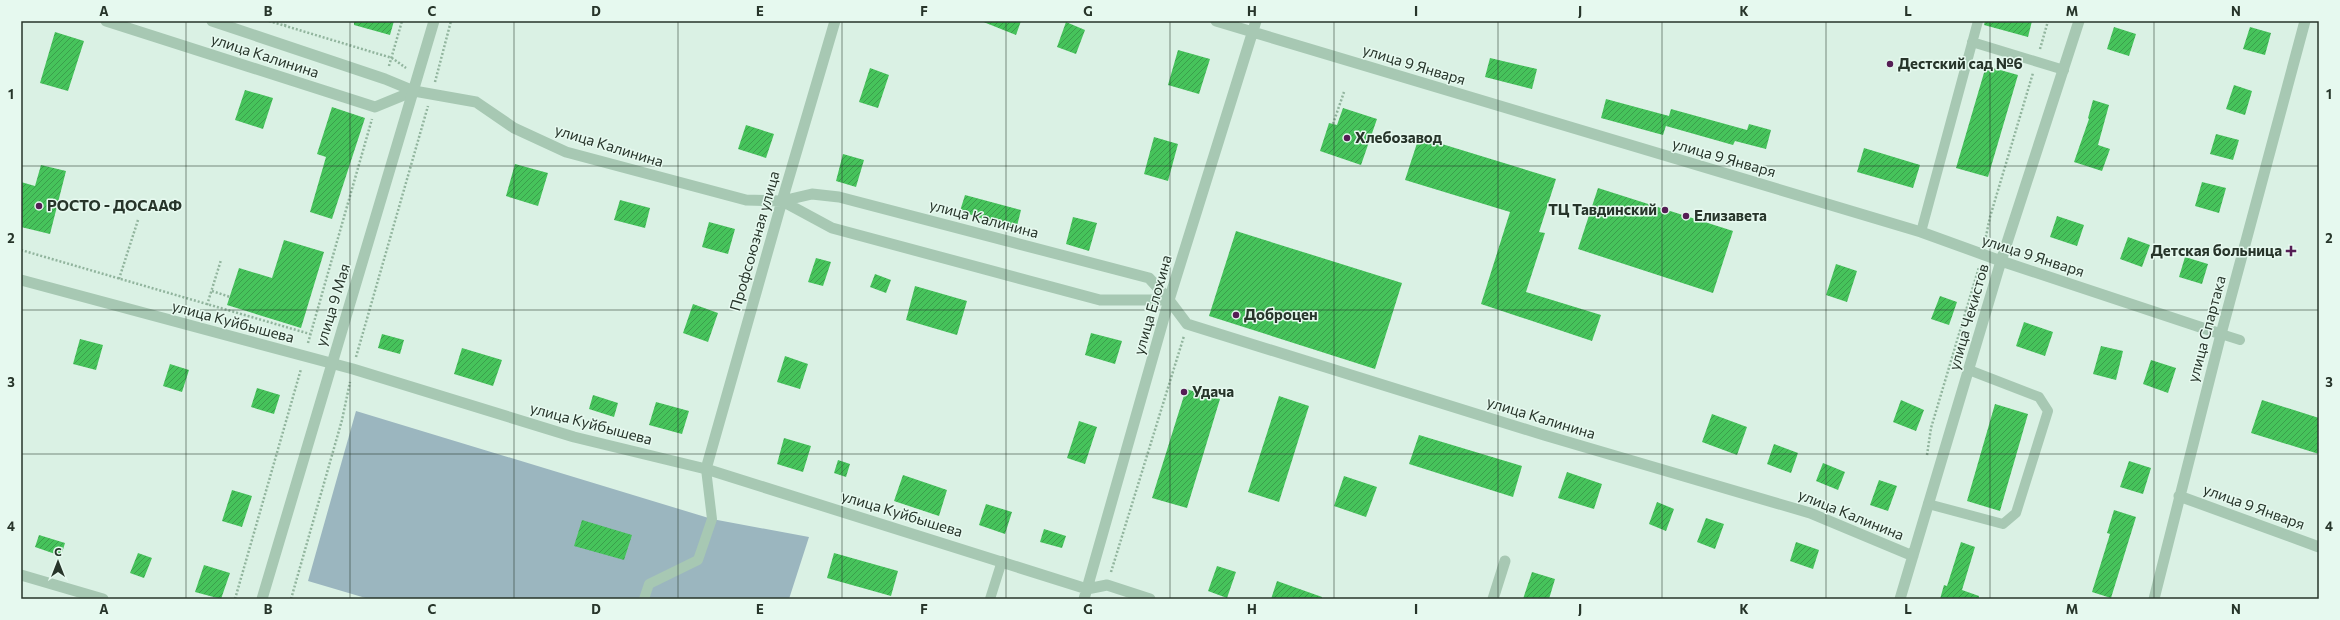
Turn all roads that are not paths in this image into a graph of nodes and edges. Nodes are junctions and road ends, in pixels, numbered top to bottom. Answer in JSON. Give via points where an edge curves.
{"nodes":[{"id":1,"x":106,"y":21,"type":"edge"},
{"id":2,"x":212,"y":21,"type":"edge"},
{"id":3,"x":434,"y":21,"type":"edge"},
{"id":4,"x":835,"y":21,"type":"edge"},
{"id":5,"x":1216,"y":21,"type":"edge"},
{"id":6,"x":1978,"y":21,"type":"edge"},
{"id":7,"x":2079,"y":21,"type":"edge"},
{"id":8,"x":2305,"y":21,"type":"edge"},
{"id":9,"x":1254,"y":26,"type":"edge"},
{"id":10,"x":1972,"y":42,"type":"junction"},
{"id":11,"x":2064,"y":70,"type":"junction"},
{"id":12,"x":414,"y":91,"type":"junction"},
{"id":13,"x":782,"y":201,"type":"junction"},
{"id":14,"x":1921,"y":232,"type":"junction"},
{"id":15,"x":2000,"y":262,"type":"junction"},
{"id":16,"x":21,"y":280,"type":"edge"},
{"id":17,"x":1169,"y":300,"type":"junction"},
{"id":18,"x":2221,"y":334,"type":"junction"},
{"id":19,"x":2240,"y":340,"type":"dead end"},
{"id":20,"x":331,"y":364,"type":"junction"},
{"id":21,"x":1969,"y":370,"type":"junction"},
{"id":22,"x":706,"y":469,"type":"junction"},
{"id":23,"x":2179,"y":496,"type":"junction"},
{"id":24,"x":1928,"y":504,"type":"junction"},
{"id":25,"x":2319,"y":547,"type":"edge"},
{"id":26,"x":1913,"y":556,"type":"junction"},
{"id":27,"x":1002,"y":561,"type":"junction"},
{"id":28,"x":1505,"y":561,"type":"dead end"},
{"id":29,"x":21,"y":576,"type":"edge"},
{"id":30,"x":1086,"y":594,"type":"edge"},
{"id":31,"x":103,"y":599,"type":"edge"},
{"id":32,"x":262,"y":599,"type":"edge"},
{"id":33,"x":644,"y":599,"type":"edge"},
{"id":34,"x":990,"y":599,"type":"edge"},
{"id":35,"x":1150,"y":599,"type":"edge"},
{"id":36,"x":1493,"y":599,"type":"edge"},
{"id":37,"x":1900,"y":599,"type":"edge"},
{"id":38,"x":2154,"y":599,"type":"edge"}],
"edges":[{"from":1,"to":12,"type":"street","name":"улица Калинина","via":[[375,107]]},
{"from":2,"to":12,"type":"street","name":"улица Калинина","via":[[385,78]]},
{"from":3,"to":12,"type":"street","name":"улица 9 Мая"},
{"from":4,"to":13,"type":"street","name":"Профсоюзная улица"},
{"from":5,"to":9,"type":"street","name":"улица 9 Января"},
{"from":6,"to":10,"type":"lane"},
{"from":7,"to":11,"type":"street","name":"улица Чекистов"},
{"from":8,"to":18,"type":"street","name":"улица Спартака"},
{"from":9,"to":14,"type":"street","name":"улица 9 Января","via":[[1581,132]]},
{"from":9,"to":17,"type":"street","name":"улица Елохина"},
{"from":10,"to":11,"type":"lane"},
{"from":10,"to":14,"type":"lane"},
{"from":11,"to":15,"type":"street","name":"улица Чекистов"},
{"from":12,"to":13,"type":"street","name":"улица Калинина","via":[[476,102],[514,128],[566,152],[746,200]]},
{"from":12,"to":20,"type":"street","name":"улица 9 Мая"},
{"from":13,"to":17,"type":"street","name":"улица Калинина","via":[[832,228],[1100,300]]},
{"from":13,"to":17,"type":"street","name":"улица Калинина","via":[[812,194],[839,197],[1149,278]]},
{"from":13,"to":22,"type":"street","name":"Профсоюзная улица"},
{"from":14,"to":15,"type":"street","name":"улица 9 Января"},
{"from":15,"to":18,"type":"street","name":"улица 9 Января"},
{"from":15,"to":21,"type":"street","name":"улица Чекистов"},
{"from":16,"to":20,"type":"street","name":"улица Куйбышева"},
{"from":17,"to":26,"type":"street","name":"улица Калинина","via":[[1187,324],[1544,435],[1810,513]]},
{"from":17,"to":30,"type":"street","name":"улица Елохина"},
{"from":18,"to":19,"type":"lane"},
{"from":18,"to":23,"type":"street","name":"улица Спартака"},
{"from":20,"to":22,"type":"street","name":"улица Куйбышева","via":[[574,437]]},
{"from":20,"to":32,"type":"street","name":"улица 9 Мая"},
{"from":21,"to":24,"type":"street","name":"улица Чекистов"},
{"from":21,"to":24,"type":"lane","via":[[2039,396],[2048,411],[2016,513],[2003,524]]},
{"from":22,"to":27,"type":"street","name":"улица Куйбышева"},
{"from":22,"to":33,"type":"lane","via":[[712,519],[698,560],[649,584]]},
{"from":23,"to":25,"type":"street","name":"улица 9 Января"},
{"from":23,"to":38,"type":"street","name":"улица Спартака"},
{"from":24,"to":26,"type":"street","name":"улица Чекистов"},
{"from":26,"to":37,"type":"street","name":"улица Чекистов"},
{"from":27,"to":30,"type":"street","name":"улица Куйбышева"},
{"from":27,"to":34,"type":"lane"},
{"from":28,"to":36,"type":"street"},
{"from":29,"to":31,"type":"street"},
{"from":30,"to":35,"type":"street","name":"улица Куйбышева","via":[[1107,585]]}]}
